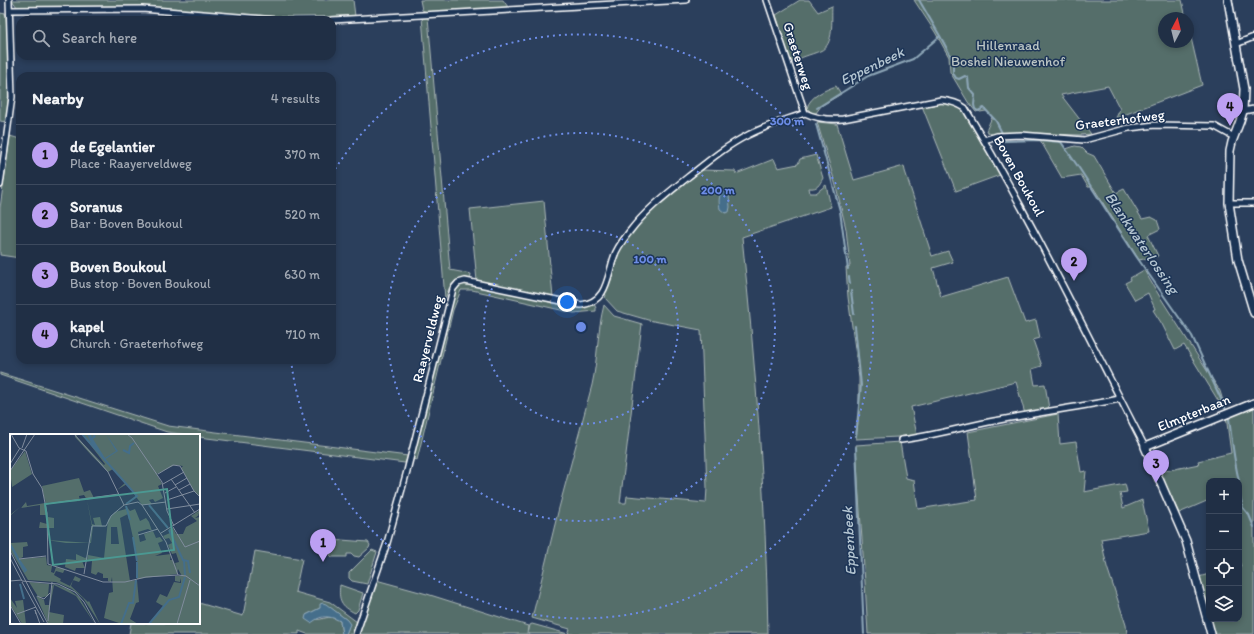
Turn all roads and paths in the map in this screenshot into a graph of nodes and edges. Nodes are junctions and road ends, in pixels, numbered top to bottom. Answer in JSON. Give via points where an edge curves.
{"nodes":[{"id":1,"x":9,"y":0,"type":"edge"},
{"id":2,"x":686,"y":0,"type":"edge"},
{"id":3,"x":767,"y":0,"type":"edge"},
{"id":4,"x":1228,"y":0,"type":"edge"},
{"id":5,"x":10,"y":10,"type":"junction"},
{"id":6,"x":229,"y":16,"type":"edge"},
{"id":7,"x":336,"y":20,"type":"edge"},
{"id":8,"x":1254,"y":37,"type":"edge"},
{"id":9,"x":1236,"y":44,"type":"junction"},
{"id":10,"x":1254,"y":109,"type":"edge"},
{"id":11,"x":1243,"y":111,"type":"junction"},
{"id":12,"x":805,"y":113,"type":"junction"},
{"id":13,"x":1234,"y":137,"type":"junction"},
{"id":14,"x":984,"y":140,"type":"junction"},
{"id":15,"x":0,"y":185,"type":"edge"},
{"id":16,"x":1229,"y":203,"type":"junction"},
{"id":17,"x":1254,"y":203,"type":"edge"},
{"id":18,"x":1254,"y":313,"type":"edge"},
{"id":19,"x":1120,"y":399,"type":"junction"},
{"id":20,"x":1254,"y":403,"type":"edge"},
{"id":21,"x":901,"y":440,"type":"dead end"},
{"id":22,"x":1144,"y":447,"type":"junction"},
{"id":23,"x":356,"y":634,"type":"edge"},
{"id":24,"x":1211,"y":634,"type":"edge"}],
"edges":[{"from":1,"to":5,"type":"street"},
{"from":2,"to":7,"type":"street"},
{"from":3,"to":12,"type":"street","name":"Graeterweg"},
{"from":4,"to":9,"type":"street"},
{"from":5,"to":6,"type":"street","via":[[142,9]]},
{"from":5,"to":15,"type":"street","via":[[12,97]]},
{"from":8,"to":9,"type":"street"},
{"from":9,"to":11,"type":"street","via":[[1244,89]]},
{"from":10,"to":11,"type":"street"},
{"from":11,"to":13,"type":"street"},
{"from":12,"to":14,"type":"street","name":"Boven Boukoul","via":[[829,120],[843,119],[924,102],[950,101],[965,108]]},
{"from":12,"to":23,"type":"street","name":"Raayerveldweg","via":[[748,135],[712,158],[652,206],[619,246],[609,277],[596,301],[581,305],[465,281],[453,288],[387,543]]},
{"from":13,"to":14,"type":"street","name":"Graeterhofweg","via":[[1214,126],[1155,125],[1129,128],[1084,140],[1021,135],[997,136]]},
{"from":13,"to":16,"type":"street","via":[[1230,151]]},
{"from":14,"to":19,"type":"street","name":"Boven Boukoul","via":[[1048,255]]},
{"from":16,"to":17,"type":"street"},
{"from":16,"to":18,"type":"street","via":[[1238,260]]},
{"from":19,"to":21,"type":"street"},
{"from":19,"to":22,"type":"street","name":"Boven Boukoul"},
{"from":20,"to":22,"type":"street","name":"Elmpterbaan"},
{"from":22,"to":24,"type":"street","name":"Boven Boukoul","via":[[1186,541]]}]}
